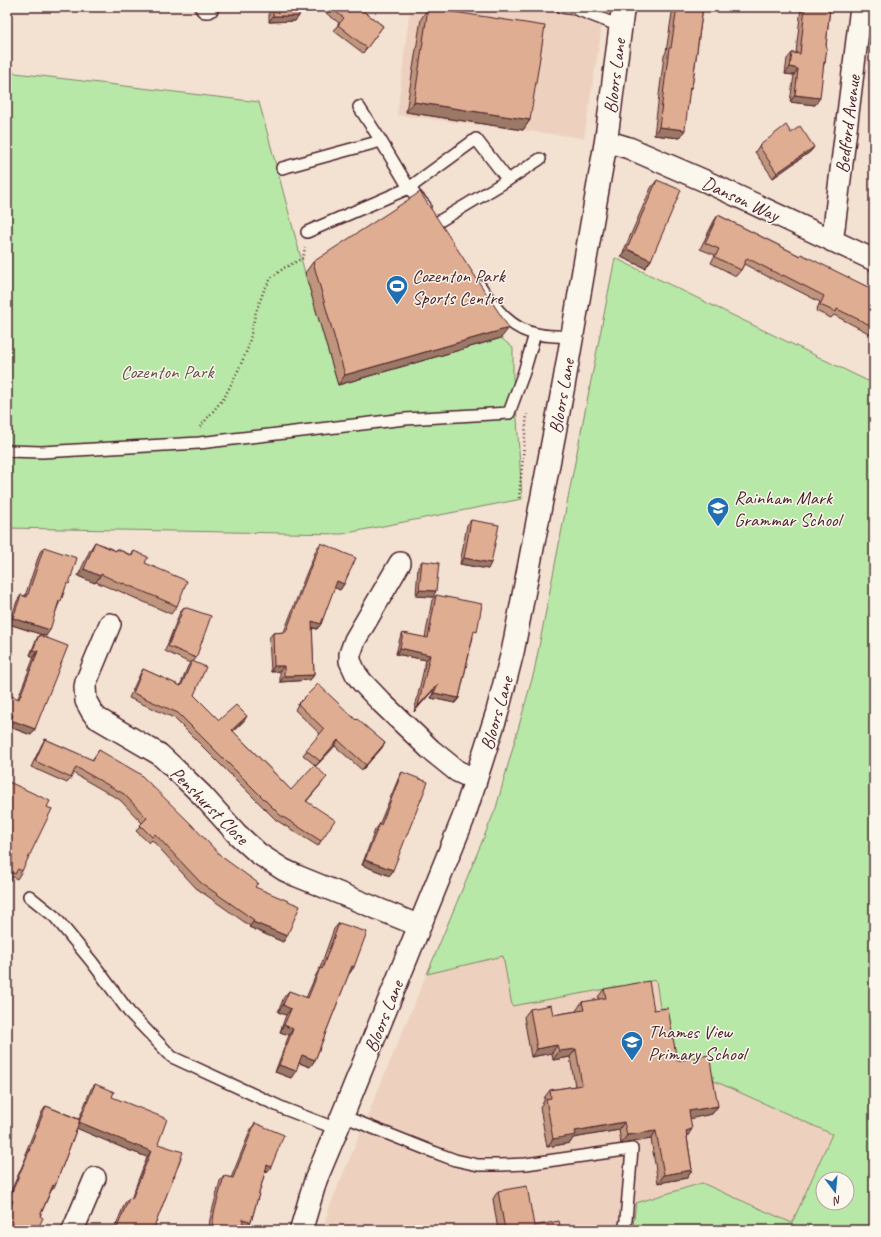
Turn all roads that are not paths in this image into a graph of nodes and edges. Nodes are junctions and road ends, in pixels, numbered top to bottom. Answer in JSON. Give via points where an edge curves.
{"nodes":[{"id":1,"x":562,"y":7,"type":"edge"},
{"id":2,"x":861,"y":7,"type":"edge"},
{"id":3,"x":576,"y":8,"type":"edge"},
{"id":4,"x":622,"y":17,"type":"edge"},
{"id":5,"x":359,"y":107,"type":"dead end"},
{"id":6,"x":382,"y":141,"type":"junction"},
{"id":7,"x":606,"y":141,"type":"junction"},
{"id":8,"x":540,"y":159,"type":"dead end"},
{"id":9,"x":282,"y":168,"type":"dead end"},
{"id":10,"x":508,"y":180,"type":"junction"},
{"id":11,"x":409,"y":188,"type":"junction"},
{"id":12,"x":438,"y":222,"type":"junction"},
{"id":13,"x":307,"y":232,"type":"road end"},
{"id":14,"x":445,"y":232,"type":"edge"},
{"id":15,"x":832,"y":241,"type":"junction"},
{"id":16,"x":874,"y":260,"type":"edge"},
{"id":17,"x":472,"y":275,"type":"edge"},
{"id":18,"x":535,"y":334,"type":"junction"},
{"id":19,"x":571,"y":338,"type":"junction"},
{"id":20,"x":7,"y":450,"type":"edge"},
{"id":21,"x":400,"y":563,"type":"dead end"},
{"id":22,"x":110,"y":624,"type":"dead end"},
{"id":23,"x":476,"y":780,"type":"junction"},
{"id":24,"x":29,"y":896,"type":"dead end"},
{"id":25,"x":420,"y":926,"type":"junction"},
{"id":26,"x":340,"y":1122,"type":"junction"},
{"id":27,"x":95,"y":1178,"type":"dead end"},
{"id":28,"x":73,"y":1230,"type":"edge"},
{"id":29,"x":301,"y":1230,"type":"edge"},
{"id":30,"x":624,"y":1230,"type":"edge"}],
"edges":[{"from":1,"to":3,"type":"lane"},
{"from":2,"to":15,"type":"street","name":"Bedford Avenue"},
{"from":3,"to":4,"type":"lane"},
{"from":4,"to":7,"type":"street","name":"Bloors Lane"},
{"from":5,"to":6,"type":"lane"},
{"from":6,"to":9,"type":"lane"},
{"from":6,"to":11,"type":"lane"},
{"from":7,"to":15,"type":"street","name":"Danson Way","via":[[629,148],[705,181]]},
{"from":7,"to":19,"type":"street","name":"Bloors Lane"},
{"from":8,"to":10,"type":"lane"},
{"from":10,"to":11,"type":"lane","via":[[476,138]]},
{"from":10,"to":12,"type":"lane"},
{"from":11,"to":12,"type":"lane"},
{"from":11,"to":13,"type":"lane"},
{"from":12,"to":14,"type":"lane"},
{"from":15,"to":16,"type":"street","name":"Danson Way"},
{"from":17,"to":18,"type":"lane","via":[[504,316],[516,327]]},
{"from":18,"to":19,"type":"lane"},
{"from":18,"to":20,"type":"lane","via":[[509,412],[405,419],[187,443],[42,452]]},
{"from":19,"to":23,"type":"street","name":"Bloors Lane","via":[[513,650]]},
{"from":21,"to":23,"type":"street","via":[[355,640],[350,654],[352,667],[382,703],[432,750],[457,771]]},
{"from":22,"to":25,"type":"street","name":"Penshurst Close","via":[[85,687],[88,706],[97,718],[145,746],[172,766],[237,834],[271,862],[297,876]]},
{"from":23,"to":25,"type":"street","name":"Bloors Lane"},
{"from":24,"to":26,"type":"lane","via":[[55,917],[129,1012],[172,1057],[285,1109]]},
{"from":25,"to":26,"type":"street","name":"Bloors Lane"},
{"from":26,"to":29,"type":"street","name":"Bloors Lane","via":[[316,1179]]},
{"from":26,"to":30,"type":"lane","via":[[456,1160],[478,1164],[526,1164],[632,1149]]},
{"from":27,"to":28,"type":"street"}]}
